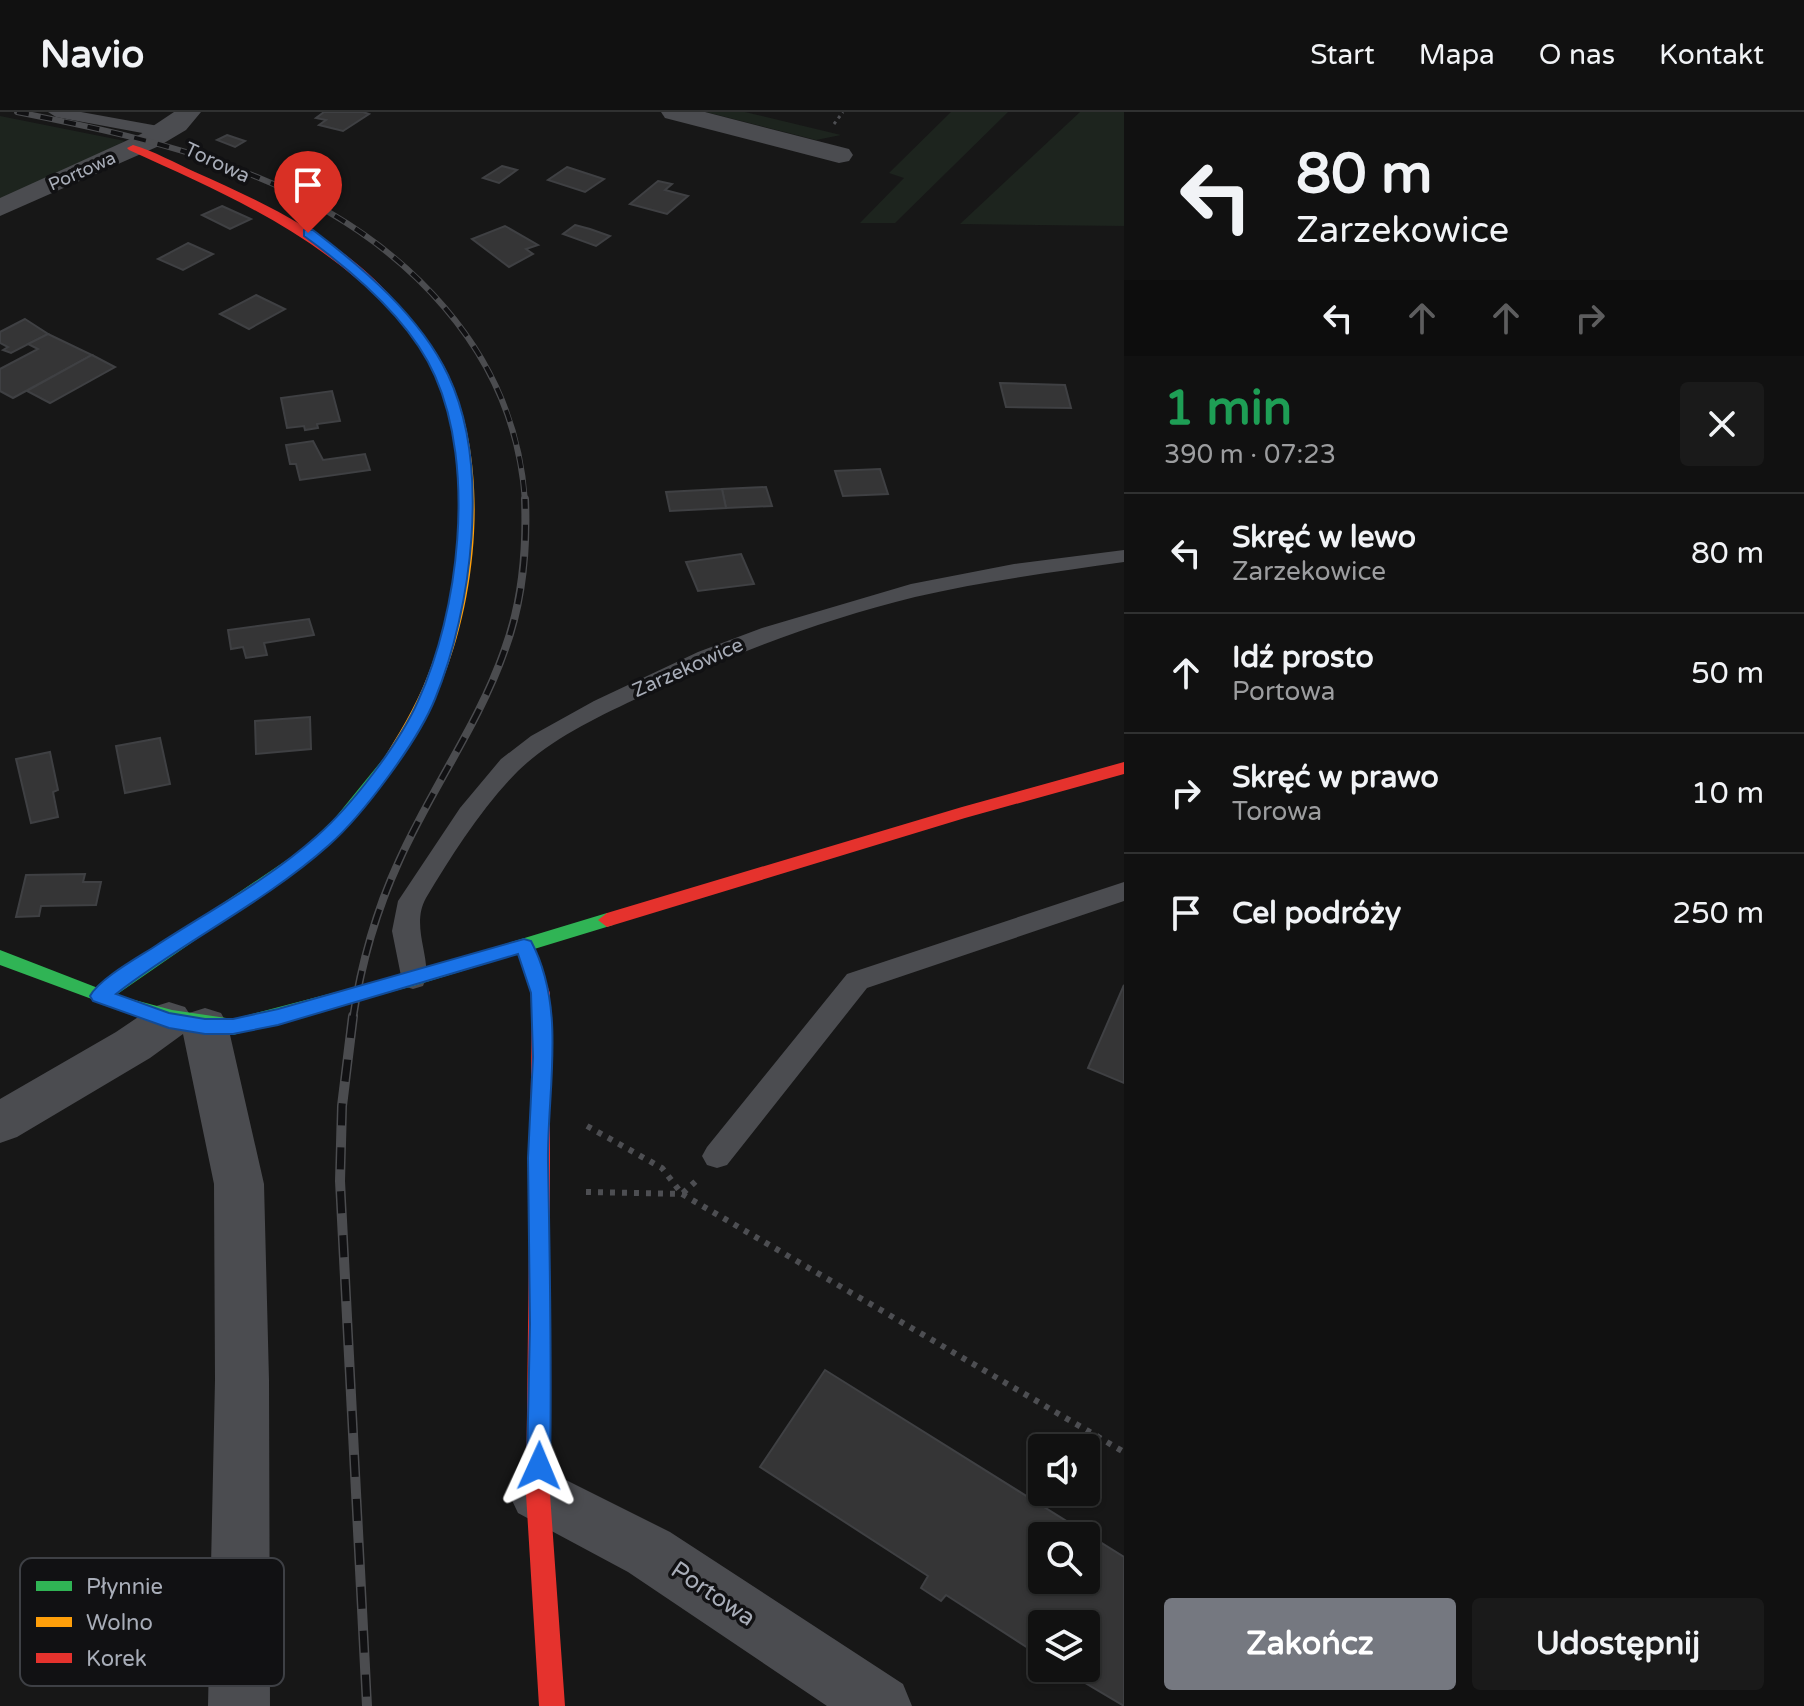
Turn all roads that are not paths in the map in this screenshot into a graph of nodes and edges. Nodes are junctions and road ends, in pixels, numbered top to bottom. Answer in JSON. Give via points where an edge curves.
{"nodes":[{"id":1,"x":56,"y":112,"type":"edge"},
{"id":2,"x":188,"y":112,"type":"edge"},
{"id":3,"x":674,"y":112,"type":"edge"},
{"id":4,"x":164,"y":132,"type":"junction"},
{"id":5,"x":133,"y":148,"type":"junction"},
{"id":6,"x":839,"y":155,"type":"dead end"},
{"id":7,"x":0,"y":208,"type":"edge"},
{"id":8,"x":1124,"y":556,"type":"edge"},
{"id":9,"x":1124,"y":768,"type":"edge"},
{"id":10,"x":1124,"y":891,"type":"edge"},
{"id":11,"x":524,"y":946,"type":"junction"},
{"id":12,"x":0,"y":957,"type":"edge"},
{"id":13,"x":413,"y":979,"type":"junction"},
{"id":14,"x":100,"y":996,"type":"junction"},
{"id":15,"x":187,"y":1023,"type":"junction"},
{"id":16,"x":0,"y":1123,"type":"edge"},
{"id":17,"x":717,"y":1156,"type":"dead end"},
{"id":18,"x":538,"y":1494,"type":"junction"},
{"id":19,"x":240,"y":1558,"type":"edge"},
{"id":20,"x":239,"y":1686,"type":"edge"},
{"id":21,"x":239,"y":1706,"type":"edge"},
{"id":22,"x":552,"y":1706,"type":"edge"},
{"id":23,"x":881,"y":1706,"type":"edge"}],
"edges":[{"from":1,"to":4,"type":"lane"},
{"from":2,"to":4,"type":"street","name":"Portowa"},
{"from":3,"to":6,"type":"street"},
{"from":4,"to":5,"type":"street","name":"Portowa"},
{"from":5,"to":7,"type":"street","name":"Portowa"},
{"from":5,"to":14,"type":"street","name":"Torowa","via":[[291,222],[354,266],[409,328],[442,376],[466,481],[462,563],[446,646],[426,702],[363,798],[324,840],[277,877]]},
{"from":8,"to":13,"type":"lane","name":"Zarzekowice","via":[[911,591],[770,633],[667,675],[539,742],[510,765],[469,814],[411,901],[405,931]]},
{"from":9,"to":11,"type":"street"},
{"from":10,"to":17,"type":"lane","via":[[857,981]]},
{"from":11,"to":13,"type":"street"},
{"from":11,"to":18,"type":"street","via":[[541,993],[543,1057]]},
{"from":12,"to":14,"type":"street"},
{"from":13,"to":15,"type":"street","via":[[233,1027]]},
{"from":14,"to":15,"type":"street"},
{"from":15,"to":16,"type":"street","via":[[133,1045]]},
{"from":15,"to":19,"type":"street","via":[[239,1184]]},
{"from":18,"to":22,"type":"street"},
{"from":18,"to":23,"type":"street","name":"Portowa","via":[[649,1552]]},
{"from":20,"to":21,"type":"street"}]}
